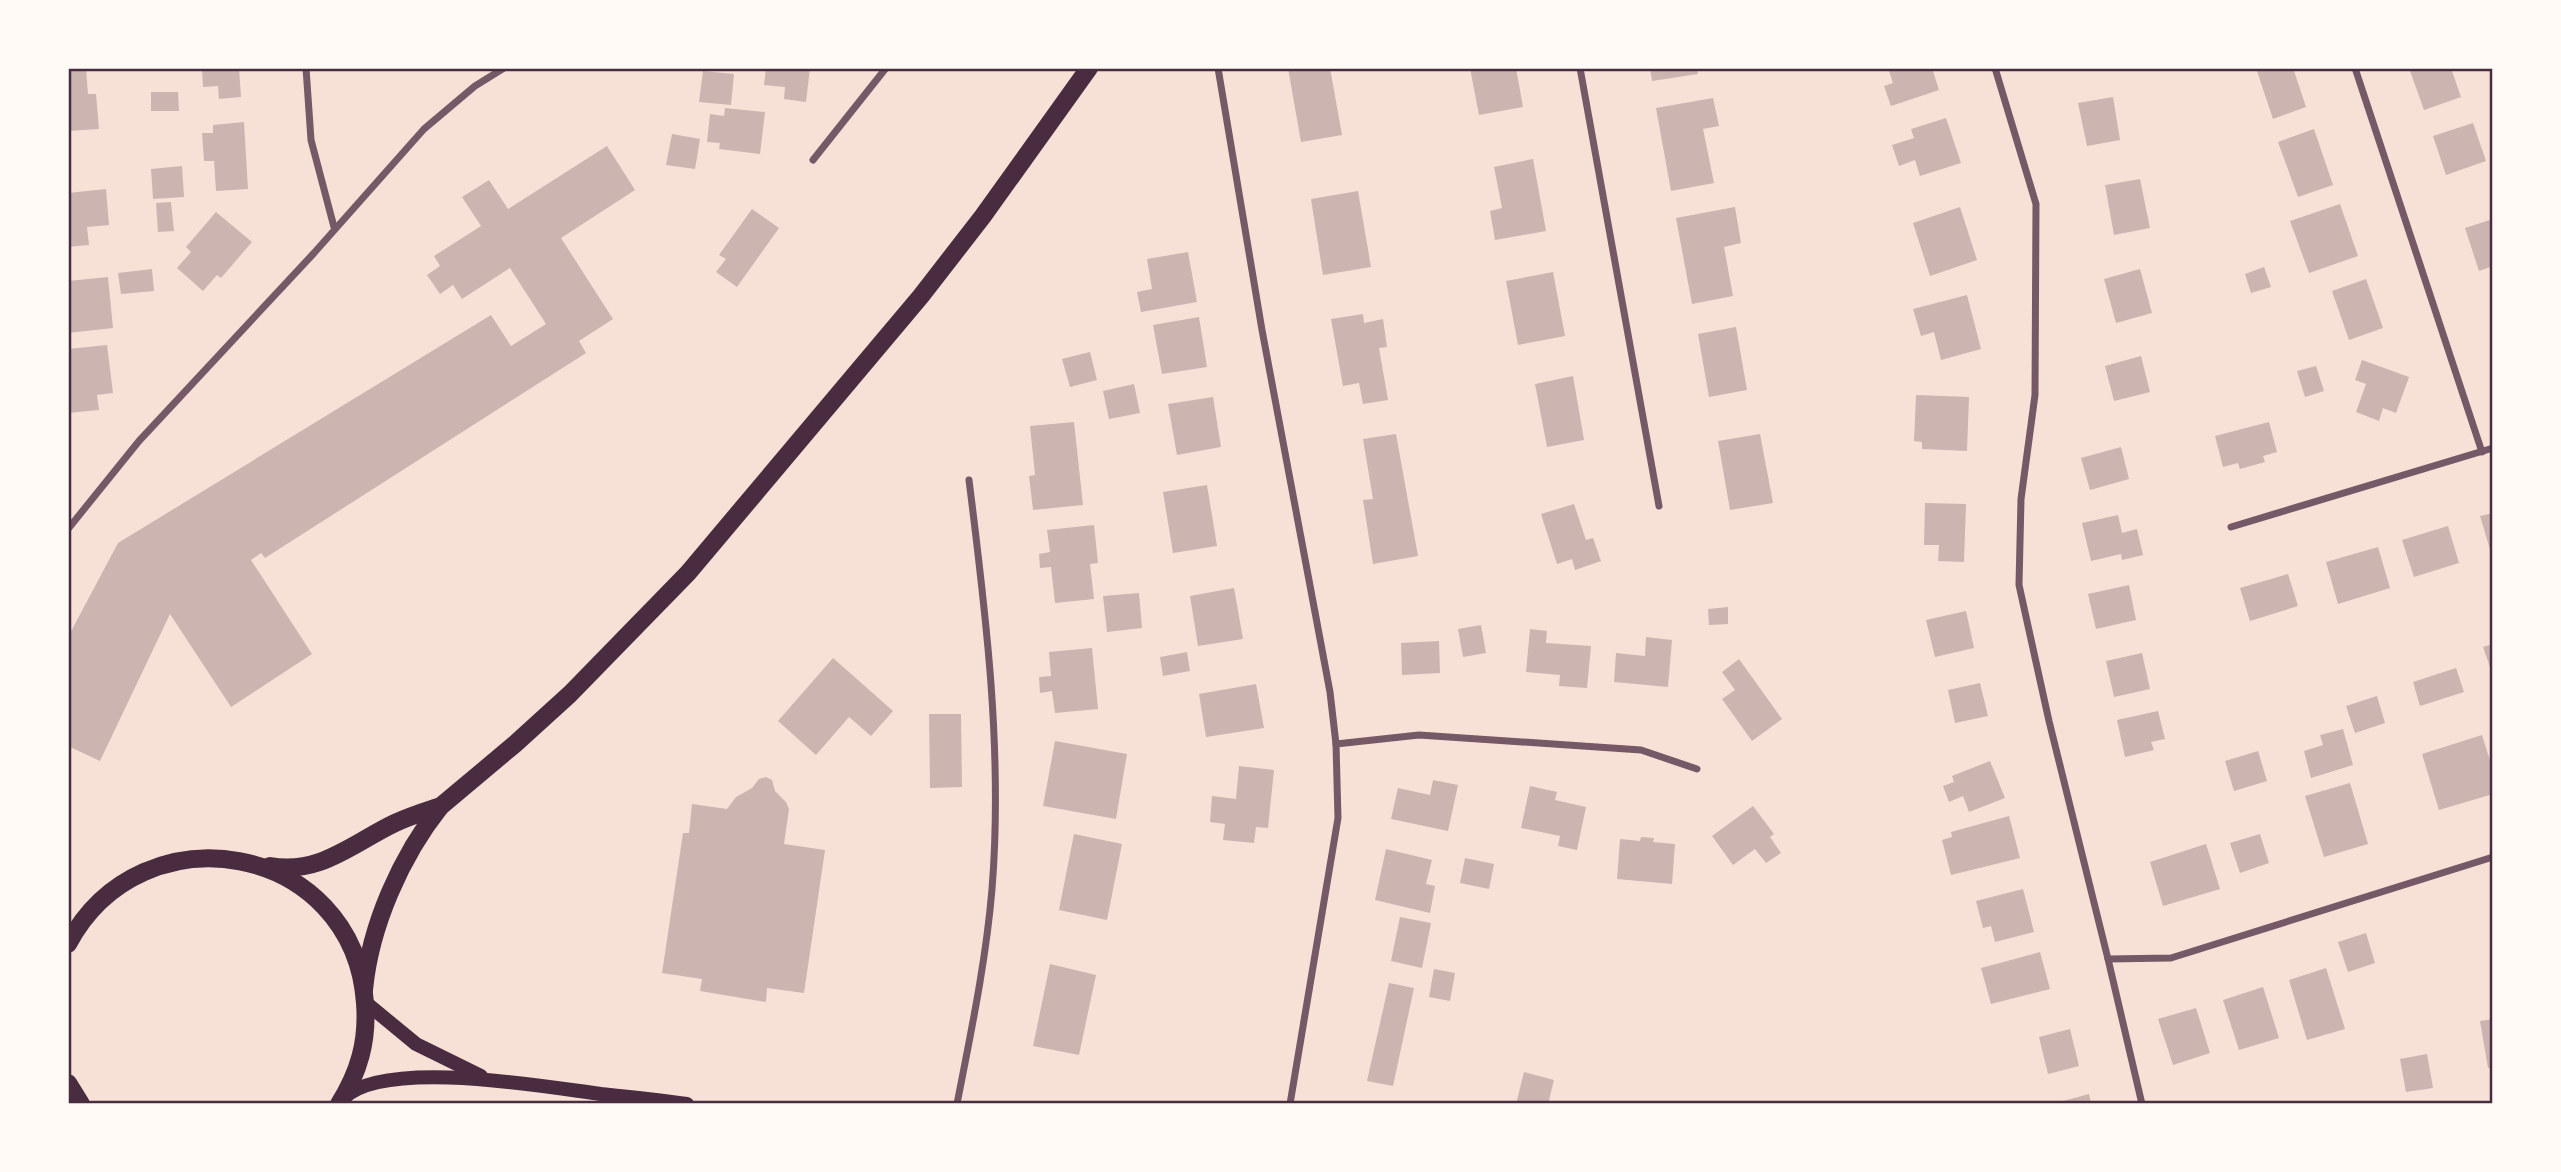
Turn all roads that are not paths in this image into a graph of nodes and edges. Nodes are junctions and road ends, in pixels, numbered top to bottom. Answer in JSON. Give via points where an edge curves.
{"nodes":[{"id":1,"x":306,"y":68,"type":"edge"},
{"id":2,"x":504,"y":68,"type":"edge"},
{"id":3,"x":886,"y":68,"type":"edge"},
{"id":4,"x":1088,"y":68,"type":"edge"},
{"id":5,"x":1217,"y":68,"type":"edge"},
{"id":6,"x":1580,"y":68,"type":"edge"},
{"id":7,"x":1995,"y":68,"type":"edge"},
{"id":8,"x":2355,"y":68,"type":"edge"},
{"id":9,"x":813,"y":160,"type":"dead end"},
{"id":10,"x":334,"y":227,"type":"junction"},
{"id":11,"x":2493,"y":448,"type":"edge"},
{"id":12,"x":2482,"y":452,"type":"junction"},
{"id":13,"x":969,"y":480,"type":"dead end"},
{"id":14,"x":1659,"y":506,"type":"dead end"},
{"id":15,"x":2231,"y":527,"type":"dead end"},
{"id":16,"x":68,"y":529,"type":"edge"},
{"id":17,"x":1336,"y":744,"type":"junction"},
{"id":18,"x":1697,"y":769,"type":"dead end"},
{"id":19,"x":441,"y":806,"type":"junction"},
{"id":20,"x":2493,"y":857,"type":"edge"},
{"id":21,"x":254,"y":863,"type":"junction"},
{"id":22,"x":95,"y":906,"type":"junction"},
{"id":23,"x":68,"y":921,"type":"edge"},
{"id":24,"x":68,"y":944,"type":"edge"},
{"id":25,"x":2108,"y":959,"type":"junction"},
{"id":26,"x":365,"y":996,"type":"junction"},
{"id":27,"x":485,"y":1078,"type":"junction"},
{"id":28,"x":339,"y":1103,"type":"edge"},
{"id":29,"x":687,"y":1104,"type":"edge"},
{"id":30,"x":957,"y":1104,"type":"edge"},
{"id":31,"x":1290,"y":1104,"type":"edge"},
{"id":32,"x":2142,"y":1104,"type":"edge"}],
"edges":[{"from":1,"to":10,"type":"street","via":[[311,140]]},
{"from":2,"to":10,"type":"street","via":[[424,129]]},
{"from":3,"to":9,"type":"street"},
{"from":4,"to":19,"type":"main road","via":[[921,296],[688,573],[570,694]]},
{"from":5,"to":17,"type":"street"},
{"from":6,"to":14,"type":"street"},
{"from":7,"to":25,"type":"street","via":[[2036,204],[2035,395],[2021,499],[2018,584]]},
{"from":8,"to":12,"type":"street"},
{"from":10,"to":16,"type":"street","via":[[139,441]]},
{"from":11,"to":12,"type":"street"},
{"from":12,"to":15,"type":"street"},
{"from":13,"to":30,"type":"street","via":[[987,625],[995,797],[983,975]]},
{"from":17,"to":18,"type":"street","via":[[1419,735],[1600,747],[1641,750]]},
{"from":17,"to":31,"type":"street","via":[[1338,818]]},
{"from":19,"to":21,"type":"main road","via":[[397,822],[321,863],[291,868]]},
{"from":19,"to":26,"type":"main road","via":[[415,845],[386,905],[369,959]]},
{"from":20,"to":25,"type":"street","via":[[2171,958]]},
{"from":21,"to":22,"type":"main road","via":[[205,857],[156,866],[134,876]]},
{"from":21,"to":26,"type":"main road","via":[[296,883],[331,915],[355,954]]},
{"from":22,"to":23,"type":"main road"},
{"from":22,"to":24,"type":"main road"},
{"from":25,"to":32,"type":"street"},
{"from":26,"to":27,"type":"main road","via":[[416,1044]]},
{"from":26,"to":28,"type":"main road","via":[[362,1055]]},
{"from":27,"to":28,"type":"main road","via":[[378,1083],[352,1091]]},
{"from":27,"to":29,"type":"main road"}]}
